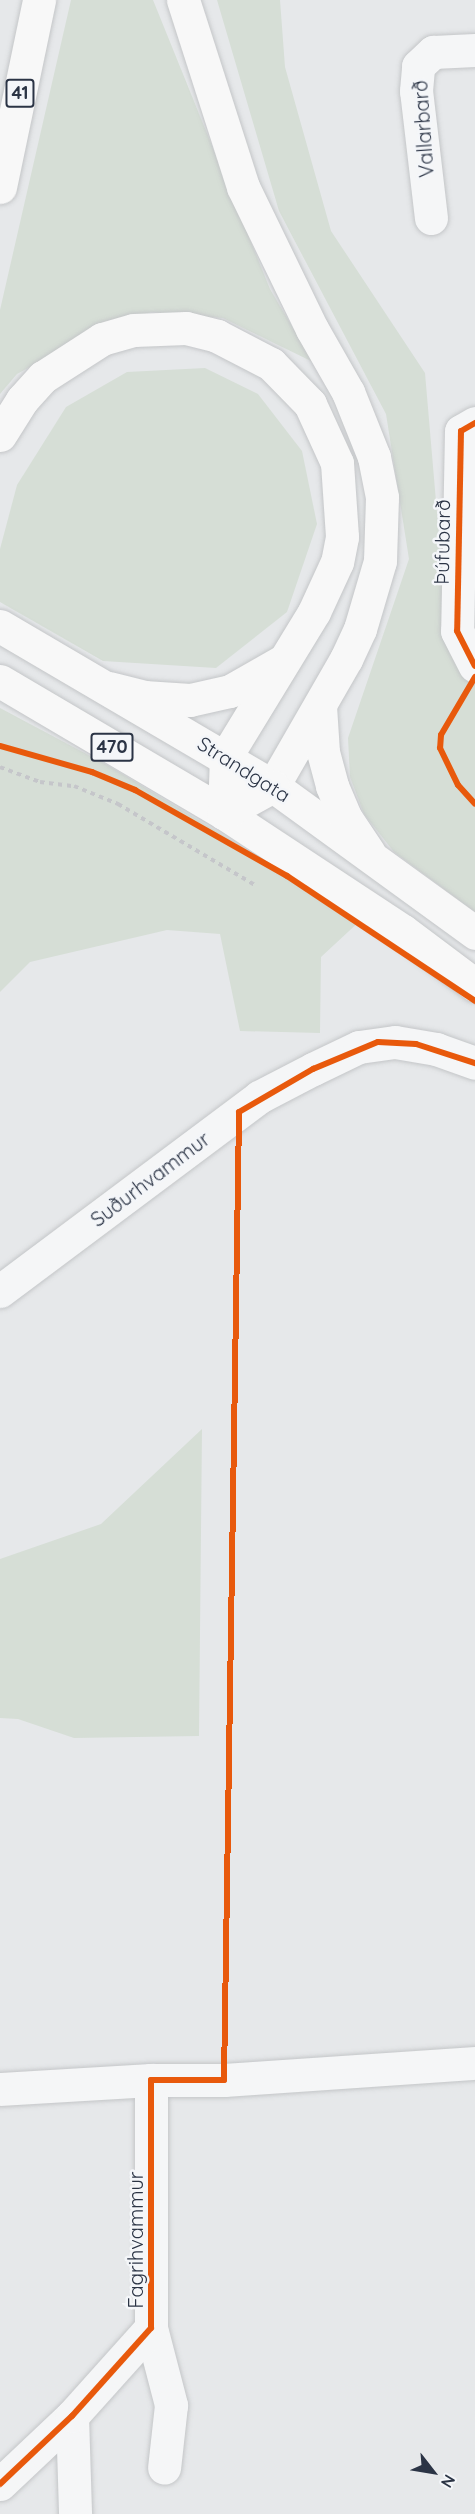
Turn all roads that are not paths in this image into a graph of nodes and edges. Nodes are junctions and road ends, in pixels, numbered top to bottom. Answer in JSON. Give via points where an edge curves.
{"nodes":[{"id":1,"x":39,"y":0,"type":"edge"},
{"id":2,"x":183,"y":0,"type":"edge"},
{"id":3,"x":475,"y":50,"type":"edge"},
{"id":4,"x":0,"y":187,"type":"edge"},
{"id":5,"x":431,"y":218,"type":"dead end"},
{"id":6,"x":475,"y":423,"type":"edge"},
{"id":7,"x":0,"y":435,"type":"edge"},
{"id":8,"x":0,"y":626,"type":"edge"},
{"id":9,"x":289,"y":657,"type":"junction"},
{"id":10,"x":475,"y":666,"type":"edge"},
{"id":11,"x":0,"y":681,"type":"edge"},
{"id":12,"x":109,"y":688,"type":"junction"},
{"id":13,"x":320,"y":706,"type":"junction"},
{"id":14,"x":226,"y":756,"type":"junction"},
{"id":15,"x":273,"y":786,"type":"junction"},
{"id":16,"x":224,"y":813,"type":"junction"},
{"id":17,"x":369,"y":853,"type":"junction"},
{"id":18,"x":475,"y":933,"type":"edge"},
{"id":19,"x":475,"y":985,"type":"edge"},
{"id":20,"x":475,"y":1063,"type":"edge"},
{"id":21,"x":0,"y":1291,"type":"edge"},
{"id":22,"x":475,"y":2063,"type":"edge"},
{"id":23,"x":151,"y":2080,"type":"junction"},
{"id":24,"x":0,"y":2089,"type":"edge"},
{"id":25,"x":151,"y":2328,"type":"junction"},
{"id":26,"x":72,"y":2416,"type":"junction"},
{"id":27,"x":164,"y":2468,"type":"dead end"},
{"id":28,"x":0,"y":2484,"type":"edge"},
{"id":29,"x":75,"y":2514,"type":"edge"}],
"edges":[{"from":1,"to":4,"type":"main road","number":"41"},
{"from":2,"to":13,"type":"main road","via":[[243,187],[312,329],[348,392],[374,457],[382,497],[380,561],[373,590],[346,659]]},
{"from":3,"to":5,"type":"street","name":"Vallarbarð","via":[[433,52],[418,66],[416,91]]},
{"from":6,"to":10,"type":"street","name":"Þúfubarð","via":[[461,431],[457,631]]},
{"from":7,"to":9,"type":"main road","via":[[22,400],[43,377],[102,339],[134,330],[186,328],[217,336],[271,364],[297,386],[326,435],[337,463],[344,512],[337,562]]},
{"from":8,"to":12,"type":"main road","name":"Strandgata","number":"470"},
{"from":9,"to":12,"type":"main road","via":[[253,680],[209,697],[172,700]]},
{"from":9,"to":14,"type":"main road"},
{"from":11,"to":16,"type":"main road","number":"470"},
{"from":12,"to":14,"type":"main road","name":"Strandgata","number":"470"},
{"from":13,"to":15,"type":"main road"},
{"from":13,"to":17,"type":"main road","via":[[322,742],[332,786],[345,818]]},
{"from":14,"to":15,"type":"main road","name":"Strandgata","number":"470"},
{"from":14,"to":16,"type":"main road"},
{"from":15,"to":16,"type":"main road"},
{"from":15,"to":17,"type":"main road","name":"Strandgata","number":"470"},
{"from":16,"to":19,"type":"main road","number":"470","via":[[404,932]]},
{"from":17,"to":18,"type":"main road","name":"Strandgata","number":"470"},
{"from":20,"to":21,"type":"street","name":"Suðurhvammur","via":[[436,1049],[395,1042],[359,1047],[313,1069],[259,1097]]},
{"from":22,"to":23,"type":"street","via":[[224,2080]]},
{"from":23,"to":24,"type":"street"},
{"from":23,"to":25,"type":"street","name":"Fagrihvammur"},
{"from":25,"to":26,"type":"street","name":"Fagrihvammur"},
{"from":25,"to":27,"type":"street","name":"Fagrihvammur","via":[[171,2405]]},
{"from":26,"to":28,"type":"street","name":"Fagrihvammur"},
{"from":26,"to":29,"type":"street"}]}
